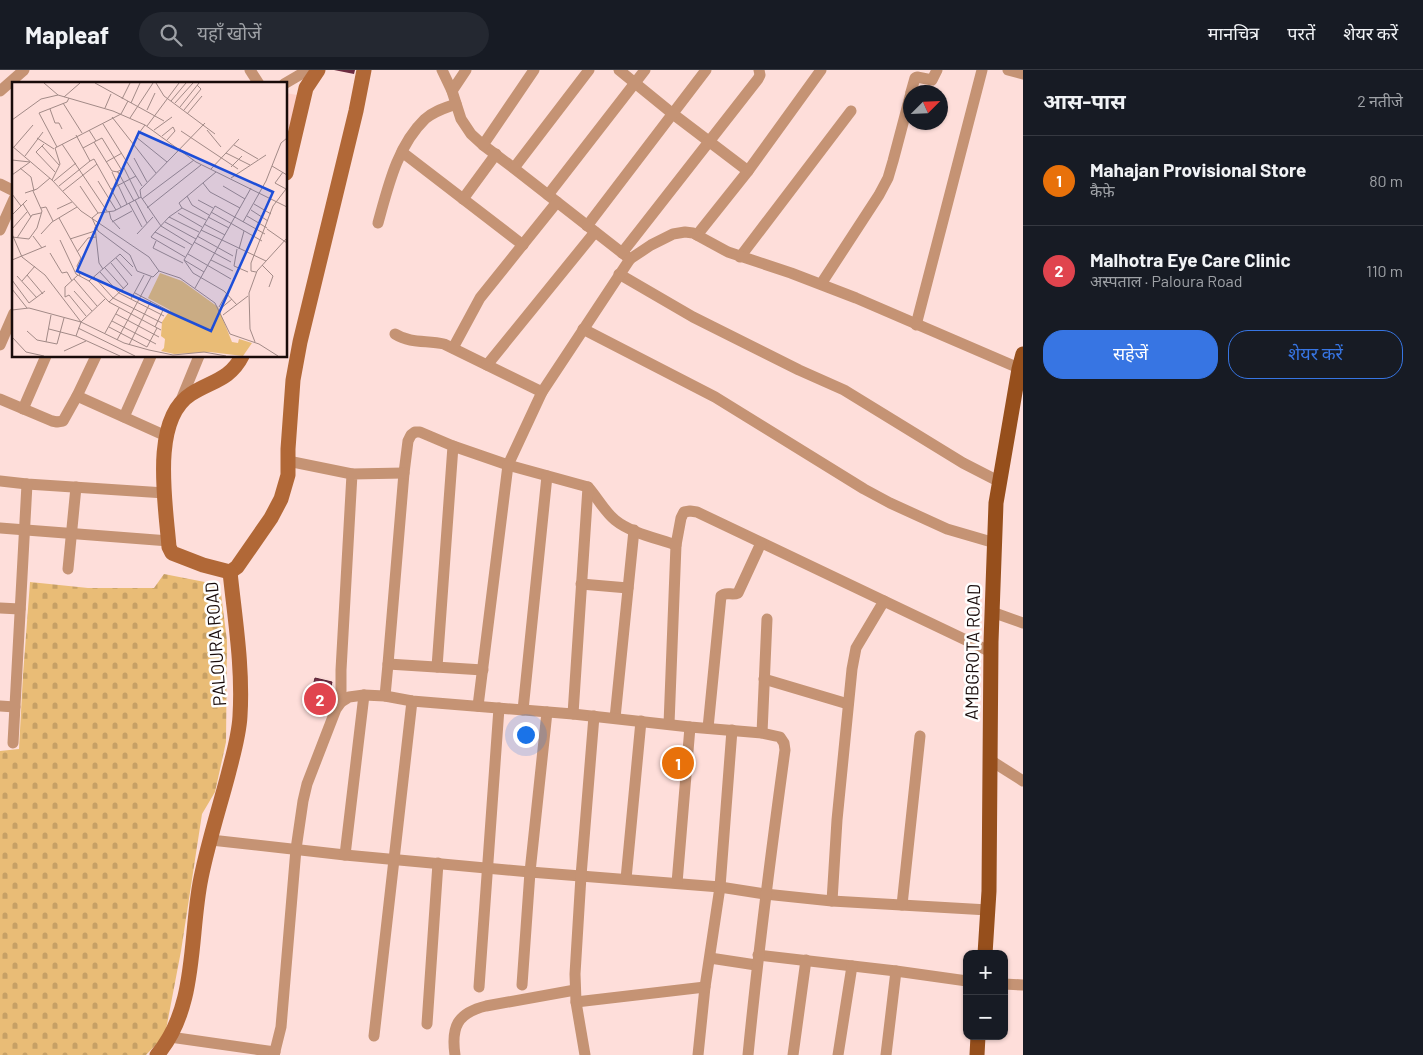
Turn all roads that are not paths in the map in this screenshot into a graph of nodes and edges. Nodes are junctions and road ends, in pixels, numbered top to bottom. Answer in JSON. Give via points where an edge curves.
{"nodes":[{"id":1,"x":24,"y":70,"type":"edge"},
{"id":2,"x":250,"y":70,"type":"edge"},
{"id":3,"x":318,"y":70,"type":"edge"},
{"id":4,"x":364,"y":70,"type":"edge"},
{"id":5,"x":442,"y":70,"type":"edge"},
{"id":6,"x":466,"y":70,"type":"edge"},
{"id":7,"x":534,"y":70,"type":"edge"},
{"id":8,"x":589,"y":70,"type":"edge"},
{"id":9,"x":620,"y":70,"type":"edge"},
{"id":10,"x":645,"y":70,"type":"edge"},
{"id":11,"x":706,"y":70,"type":"edge"},
{"id":12,"x":759,"y":70,"type":"edge"},
{"id":13,"x":937,"y":70,"type":"edge"},
{"id":14,"x":982,"y":70,"type":"edge"},
{"id":15,"x":1008,"y":70,"type":"edge"},
{"id":16,"x":819,"y":71,"type":"edge"},
{"id":17,"x":301,"y":72,"type":"edge"},
{"id":18,"x":1023,"y":74,"type":"edge"},
{"id":19,"x":258,"y":82,"type":"edge"},
{"id":20,"x":287,"y":82,"type":"edge"},
{"id":21,"x":635,"y":82,"type":"junction"},
{"id":22,"x":913,"y":85,"type":"edge"},
{"id":23,"x":0,"y":91,"type":"edge"},
{"id":24,"x":452,"y":91,"type":"junction"},
{"id":25,"x":456,"y":104,"type":"junction"},
{"id":26,"x":851,"y":112,"type":"dead end"},
{"id":27,"x":673,"y":114,"type":"junction"},
{"id":28,"x":903,"y":125,"type":"edge"},
{"id":29,"x":709,"y":142,"type":"junction"},
{"id":30,"x":483,"y":146,"type":"junction"},
{"id":31,"x":402,"y":152,"type":"junction"},
{"id":32,"x":496,"y":154,"type":"junction"},
{"id":33,"x":288,"y":164,"type":"edge"},
{"id":34,"x":514,"y":168,"type":"junction"},
{"id":35,"x":748,"y":171,"type":"junction"},
{"id":36,"x":0,"y":184,"type":"edge"},
{"id":37,"x":12,"y":190,"type":"edge"},
{"id":38,"x":548,"y":194,"type":"junction"},
{"id":39,"x":463,"y":199,"type":"junction"},
{"id":40,"x":557,"y":202,"type":"junction"},
{"id":41,"x":12,"y":203,"type":"edge"},
{"id":42,"x":378,"y":223,"type":"dead end"},
{"id":43,"x":591,"y":229,"type":"junction"},
{"id":44,"x":0,"y":230,"type":"edge"},
{"id":45,"x":697,"y":236,"type":"junction"},
{"id":46,"x":523,"y":245,"type":"junction"},
{"id":47,"x":626,"y":256,"type":"junction"},
{"id":48,"x":740,"y":257,"type":"junction"},
{"id":49,"x":619,"y":274,"type":"junction"},
{"id":50,"x":821,"y":284,"type":"junction"},
{"id":51,"x":12,"y":316,"type":"edge"},
{"id":52,"x":916,"y":325,"type":"junction"},
{"id":53,"x":583,"y":329,"type":"junction"},
{"id":54,"x":2,"y":330,"type":"edge"},
{"id":55,"x":395,"y":334,"type":"dead end"},
{"id":56,"x":0,"y":344,"type":"edge"},
{"id":57,"x":453,"y":348,"type":"junction"},
{"id":58,"x":1023,"y":354,"type":"edge"},
{"id":59,"x":45,"y":358,"type":"edge"},
{"id":60,"x":95,"y":358,"type":"edge"},
{"id":61,"x":150,"y":358,"type":"edge"},
{"id":62,"x":198,"y":358,"type":"edge"},
{"id":63,"x":241,"y":358,"type":"edge"},
{"id":64,"x":487,"y":365,"type":"junction"},
{"id":65,"x":1021,"y":370,"type":"edge"},
{"id":66,"x":542,"y":392,"type":"junction"},
{"id":67,"x":77,"y":396,"type":"junction"},
{"id":68,"x":0,"y":399,"type":"edge"},
{"id":69,"x":181,"y":400,"type":"junction"},
{"id":70,"x":23,"y":409,"type":"junction"},
{"id":71,"x":124,"y":417,"type":"junction"},
{"id":72,"x":166,"y":436,"type":"junction"},
{"id":73,"x":453,"y":446,"type":"junction"},
{"id":74,"x":288,"y":461,"type":"junction"},
{"id":75,"x":508,"y":465,"type":"junction"},
{"id":76,"x":404,"y":473,"type":"junction"},
{"id":77,"x":352,"y":474,"type":"junction"},
{"id":78,"x":547,"y":476,"type":"junction"},
{"id":79,"x":0,"y":481,"type":"edge"},
{"id":80,"x":1000,"y":482,"type":"junction"},
{"id":81,"x":26,"y":484,"type":"junction"},
{"id":82,"x":76,"y":487,"type":"junction"},
{"id":83,"x":588,"y":487,"type":"junction"},
{"id":84,"x":165,"y":493,"type":"junction"},
{"id":85,"x":0,"y":528,"type":"edge"},
{"id":86,"x":24,"y":530,"type":"junction"},
{"id":87,"x":634,"y":530,"type":"junction"},
{"id":88,"x":71,"y":533,"type":"junction"},
{"id":89,"x":169,"y":541,"type":"junction"},
{"id":90,"x":761,"y":543,"type":"junction"},
{"id":91,"x":995,"y":543,"type":"junction"},
{"id":92,"x":676,"y":545,"type":"junction"},
{"id":93,"x":68,"y":569,"type":"dead end"},
{"id":94,"x":230,"y":572,"type":"junction"},
{"id":95,"x":581,"y":584,"type":"junction"},
{"id":96,"x":628,"y":588,"type":"junction"},
{"id":97,"x":884,"y":601,"type":"junction"},
{"id":98,"x":0,"y":608,"type":"edge"},
{"id":99,"x":20,"y":609,"type":"junction"},
{"id":100,"x":992,"y":612,"type":"junction"},
{"id":101,"x":767,"y":619,"type":"dead end"},
{"id":102,"x":1023,"y":623,"type":"edge"},
{"id":103,"x":991,"y":652,"type":"junction"},
{"id":104,"x":388,"y":664,"type":"junction"},
{"id":105,"x":436,"y":667,"type":"junction"},
{"id":106,"x":483,"y":670,"type":"junction"},
{"id":107,"x":764,"y":679,"type":"junction"},
{"id":108,"x":364,"y":695,"type":"junction"},
{"id":109,"x":385,"y":696,"type":"junction"},
{"id":110,"x":412,"y":701,"type":"junction"},
{"id":111,"x":341,"y":702,"type":"junction"},
{"id":112,"x":848,"y":704,"type":"junction"},
{"id":113,"x":0,"y":706,"type":"edge"},
{"id":114,"x":478,"y":706,"type":"junction"},
{"id":115,"x":15,"y":707,"type":"junction"},
{"id":116,"x":500,"y":708,"type":"junction"},
{"id":117,"x":523,"y":710,"type":"junction"},
{"id":118,"x":547,"y":712,"type":"junction"},
{"id":119,"x":573,"y":714,"type":"junction"},
{"id":120,"x":594,"y":716,"type":"junction"},
{"id":121,"x":615,"y":718,"type":"junction"},
{"id":122,"x":640,"y":721,"type":"junction"},
{"id":123,"x":669,"y":724,"type":"junction"},
{"id":124,"x":690,"y":727,"type":"junction"},
{"id":125,"x":708,"y":728,"type":"junction"},
{"id":126,"x":732,"y":730,"type":"junction"},
{"id":127,"x":762,"y":732,"type":"junction"},
{"id":128,"x":920,"y":736,"type":"dead end"},
{"id":129,"x":13,"y":743,"type":"dead end"},
{"id":130,"x":990,"y":760,"type":"junction"},
{"id":131,"x":1023,"y":781,"type":"edge"},
{"id":132,"x":211,"y":840,"type":"junction"},
{"id":133,"x":296,"y":849,"type":"junction"},
{"id":134,"x":345,"y":855,"type":"junction"},
{"id":135,"x":394,"y":859,"type":"junction"},
{"id":136,"x":438,"y":863,"type":"junction"},
{"id":137,"x":487,"y":868,"type":"junction"},
{"id":138,"x":530,"y":872,"type":"junction"},
{"id":139,"x":581,"y":876,"type":"junction"},
{"id":140,"x":626,"y":880,"type":"junction"},
{"id":141,"x":678,"y":884,"type":"junction"},
{"id":142,"x":720,"y":887,"type":"junction"},
{"id":143,"x":765,"y":894,"type":"junction"},
{"id":144,"x":832,"y":901,"type":"junction"},
{"id":145,"x":902,"y":905,"type":"junction"},
{"id":146,"x":988,"y":910,"type":"junction"},
{"id":147,"x":985,"y":950,"type":"edge"},
{"id":148,"x":710,"y":958,"type":"junction"},
{"id":149,"x":757,"y":960,"type":"junction"},
{"id":150,"x":806,"y":960,"type":"junction"},
{"id":151,"x":852,"y":966,"type":"junction"},
{"id":152,"x":896,"y":971,"type":"junction"},
{"id":153,"x":963,"y":980,"type":"edge"},
{"id":154,"x":1008,"y":984,"type":"edge"},
{"id":155,"x":1023,"y":984,"type":"edge"},
{"id":156,"x":522,"y":985,"type":"dead end"},
{"id":157,"x":479,"y":987,"type":"dead end"},
{"id":158,"x":706,"y":987,"type":"junction"},
{"id":159,"x":576,"y":996,"type":"junction"},
{"id":160,"x":427,"y":1024,"type":"dead end"},
{"id":161,"x":374,"y":1036,"type":"dead end"},
{"id":162,"x":170,"y":1037,"type":"junction"},
{"id":163,"x":978,"y":1040,"type":"edge"},
{"id":164,"x":274,"y":1053,"type":"edge"},
{"id":165,"x":161,"y":1054,"type":"edge"},
{"id":166,"x":455,"y":1055,"type":"edge"},
{"id":167,"x":585,"y":1055,"type":"edge"},
{"id":168,"x":698,"y":1055,"type":"edge"},
{"id":169,"x":748,"y":1055,"type":"edge"},
{"id":170,"x":793,"y":1055,"type":"edge"},
{"id":171,"x":838,"y":1055,"type":"edge"},
{"id":172,"x":886,"y":1055,"type":"edge"},
{"id":173,"x":977,"y":1055,"type":"edge"}],
"edges":[{"from":1,"to":23,"type":"street"},
{"from":2,"to":19,"type":"street"},
{"from":3,"to":33,"type":"main road","via":[[306,88]]},
{"from":4,"to":74,"type":"main road","via":[[300,342],[293,380]]},
{"from":5,"to":24,"type":"street"},
{"from":6,"to":24,"type":"street"},
{"from":7,"to":30,"type":"street"},
{"from":8,"to":34,"type":"street"},
{"from":9,"to":21,"type":"street"},
{"from":10,"to":21,"type":"street"},
{"from":11,"to":27,"type":"street"},
{"from":12,"to":29,"type":"street","via":[[758,79]]},
{"from":13,"to":22,"type":"street","via":[[932,80],[917,77]]},
{"from":14,"to":52,"type":"street"},
{"from":15,"to":18,"type":"street"},
{"from":16,"to":35,"type":"street"},
{"from":17,"to":20,"type":"street"},
{"from":21,"to":27,"type":"street"},
{"from":21,"to":38,"type":"street"},
{"from":24,"to":25,"type":"street"},
{"from":25,"to":30,"type":"street","via":[[470,134]]},
{"from":25,"to":31,"type":"street","via":[[426,118]]},
{"from":26,"to":48,"type":"street"},
{"from":27,"to":29,"type":"street"},
{"from":27,"to":43,"type":"street"},
{"from":28,"to":50,"type":"street","via":[[888,178]]},
{"from":29,"to":35,"type":"street"},
{"from":29,"to":47,"type":"street"},
{"from":30,"to":32,"type":"street"},
{"from":31,"to":39,"type":"street"},
{"from":31,"to":42,"type":"street"},
{"from":32,"to":34,"type":"street"},
{"from":32,"to":39,"type":"street"},
{"from":34,"to":38,"type":"street"},
{"from":35,"to":45,"type":"street"},
{"from":36,"to":37,"type":"street"},
{"from":38,"to":40,"type":"street"},
{"from":39,"to":46,"type":"street"},
{"from":40,"to":43,"type":"street"},
{"from":40,"to":46,"type":"street"},
{"from":41,"to":44,"type":"street"},
{"from":43,"to":47,"type":"street"},
{"from":43,"to":64,"type":"street"},
{"from":45,"to":47,"type":"street","via":[[685,232],[673,234]]},
{"from":45,"to":48,"type":"street"},
{"from":46,"to":57,"type":"street","via":[[480,298]]},
{"from":47,"to":49,"type":"street"},
{"from":48,"to":50,"type":"street"},
{"from":49,"to":53,"type":"street"},
{"from":49,"to":80,"type":"street","via":[[693,317],[844,390]]},
{"from":50,"to":52,"type":"street"},
{"from":51,"to":54,"type":"street"},
{"from":52,"to":65,"type":"street"},
{"from":53,"to":66,"type":"street"},
{"from":53,"to":91,"type":"street","via":[[715,398],[890,503],[947,529]]},
{"from":54,"to":56,"type":"street"},
{"from":55,"to":57,"type":"street","via":[[409,340],[436,342]]},
{"from":57,"to":64,"type":"street"},
{"from":58,"to":65,"type":"main road","name":"AMBGROTA ROAD"},
{"from":59,"to":70,"type":"street"},
{"from":60,"to":67,"type":"street"},
{"from":61,"to":71,"type":"street"},
{"from":62,"to":69,"type":"street"},
{"from":63,"to":69,"type":"main road","via":[[227,375]]},
{"from":64,"to":66,"type":"street"},
{"from":65,"to":80,"type":"main road","name":"AMBGROTA ROAD"},
{"from":66,"to":75,"type":"street"},
{"from":67,"to":70,"type":"street","via":[[63,421],[52,421]]},
{"from":67,"to":71,"type":"street"},
{"from":68,"to":70,"type":"street"},
{"from":69,"to":72,"type":"main road"},
{"from":71,"to":72,"type":"street"},
{"from":72,"to":84,"type":"main road"},
{"from":73,"to":75,"type":"street"},
{"from":73,"to":76,"type":"street","via":[[415,432],[408,441]]},
{"from":73,"to":105,"type":"street"},
{"from":74,"to":77,"type":"street"},
{"from":74,"to":94,"type":"main road","via":[[288,475],[281,499],[271,518]]},
{"from":75,"to":78,"type":"street"},
{"from":75,"to":106,"type":"street"},
{"from":76,"to":77,"type":"street"},
{"from":76,"to":104,"type":"street"},
{"from":77,"to":111,"type":"street"},
{"from":78,"to":83,"type":"street"},
{"from":78,"to":117,"type":"street"},
{"from":79,"to":81,"type":"street"},
{"from":80,"to":91,"type":"main road","name":"AMBGROTA ROAD"},
{"from":81,"to":82,"type":"street"},
{"from":81,"to":86,"type":"street"},
{"from":82,"to":84,"type":"street"},
{"from":82,"to":88,"type":"street"},
{"from":83,"to":87,"type":"street","via":[[615,520]]},
{"from":83,"to":95,"type":"street"},
{"from":84,"to":89,"type":"main road"},
{"from":85,"to":86,"type":"street"},
{"from":86,"to":88,"type":"street"},
{"from":86,"to":99,"type":"street"},
{"from":87,"to":92,"type":"street"},
{"from":87,"to":96,"type":"street"},
{"from":88,"to":89,"type":"street"},
{"from":88,"to":93,"type":"street"},
{"from":89,"to":94,"type":"main road","name":"PALOURA ROAD","via":[[172,553]]},
{"from":90,"to":92,"type":"street","via":[[690,511],[684,512],[681,518]]},
{"from":90,"to":97,"type":"street"},
{"from":90,"to":125,"type":"street","via":[[738,593],[721,596]]},
{"from":91,"to":100,"type":"main road","name":"AMBGROTA ROAD"},
{"from":92,"to":123,"type":"street"},
{"from":94,"to":132,"type":"main road","name":"PALOURA ROAD","via":[[240,670],[240,718]]},
{"from":95,"to":96,"type":"street"},
{"from":95,"to":119,"type":"street"},
{"from":96,"to":121,"type":"street"},
{"from":97,"to":103,"type":"street"},
{"from":97,"to":112,"type":"street","via":[[856,648]]},
{"from":98,"to":99,"type":"street"},
{"from":99,"to":115,"type":"street"},
{"from":100,"to":102,"type":"street"},
{"from":100,"to":103,"type":"main road","name":"AMBGROTA ROAD"},
{"from":101,"to":107,"type":"street"},
{"from":103,"to":130,"type":"main road","name":"AMBGROTA ROAD"},
{"from":104,"to":105,"type":"street"},
{"from":104,"to":109,"type":"street"},
{"from":105,"to":106,"type":"street"},
{"from":106,"to":114,"type":"street"},
{"from":107,"to":112,"type":"street"},
{"from":107,"to":127,"type":"street"},
{"from":108,"to":109,"type":"street"},
{"from":108,"to":111,"type":"street"},
{"from":108,"to":134,"type":"street"},
{"from":109,"to":110,"type":"street"},
{"from":110,"to":114,"type":"street"},
{"from":110,"to":135,"type":"street"},
{"from":111,"to":133,"type":"street","via":[[308,784]]},
{"from":112,"to":144,"type":"street"},
{"from":113,"to":115,"type":"street"},
{"from":114,"to":116,"type":"street"},
{"from":115,"to":129,"type":"street"},
{"from":116,"to":117,"type":"street"},
{"from":116,"to":137,"type":"street"},
{"from":117,"to":118,"type":"street"},
{"from":118,"to":119,"type":"street"},
{"from":118,"to":138,"type":"street"},
{"from":119,"to":120,"type":"street"},
{"from":120,"to":121,"type":"street"},
{"from":120,"to":139,"type":"street"},
{"from":121,"to":122,"type":"street"},
{"from":122,"to":123,"type":"street"},
{"from":122,"to":140,"type":"street"},
{"from":123,"to":124,"type":"street"},
{"from":124,"to":125,"type":"street"},
{"from":124,"to":141,"type":"street"},
{"from":125,"to":126,"type":"street"},
{"from":126,"to":127,"type":"street"},
{"from":126,"to":142,"type":"street"},
{"from":127,"to":143,"type":"street","via":[[780,738],[785,750]]},
{"from":128,"to":145,"type":"street"},
{"from":130,"to":131,"type":"street"},
{"from":130,"to":146,"type":"main road","name":"AMBGROTA ROAD"},
{"from":132,"to":133,"type":"street"},
{"from":132,"to":162,"type":"main road","name":"PALOURA ROAD","via":[[198,891],[187,984]]},
{"from":133,"to":134,"type":"street"},
{"from":133,"to":164,"type":"street","via":[[281,1027]]},
{"from":134,"to":135,"type":"street"},
{"from":135,"to":136,"type":"street"},
{"from":135,"to":161,"type":"street"},
{"from":136,"to":137,"type":"street"},
{"from":136,"to":160,"type":"street"},
{"from":137,"to":138,"type":"street"},
{"from":137,"to":157,"type":"street"},
{"from":138,"to":139,"type":"street"},
{"from":138,"to":156,"type":"street"},
{"from":139,"to":140,"type":"street"},
{"from":139,"to":159,"type":"street"},
{"from":140,"to":141,"type":"street"},
{"from":141,"to":142,"type":"street"},
{"from":142,"to":143,"type":"street"},
{"from":142,"to":148,"type":"street"},
{"from":143,"to":144,"type":"street"},
{"from":143,"to":149,"type":"street"},
{"from":144,"to":145,"type":"street"},
{"from":145,"to":146,"type":"street"},
{"from":146,"to":147,"type":"main road","name":"AMBGROTA ROAD"},
{"from":148,"to":149,"type":"street"},
{"from":148,"to":158,"type":"street"},
{"from":149,"to":150,"type":"street"},
{"from":149,"to":169,"type":"street"},
{"from":150,"to":151,"type":"street"},
{"from":150,"to":170,"type":"street"},
{"from":151,"to":152,"type":"street"},
{"from":151,"to":171,"type":"street"},
{"from":152,"to":153,"type":"street"},
{"from":152,"to":172,"type":"street"},
{"from":154,"to":155,"type":"street"},
{"from":158,"to":159,"type":"street"},
{"from":158,"to":168,"type":"street"},
{"from":159,"to":166,"type":"street","via":[[486,1006],[467,1012],[455,1026]]},
{"from":159,"to":167,"type":"street"},
{"from":162,"to":164,"type":"street"},
{"from":162,"to":165,"type":"main road","name":"PALOURA ROAD"},
{"from":163,"to":173,"type":"main road"}]}
